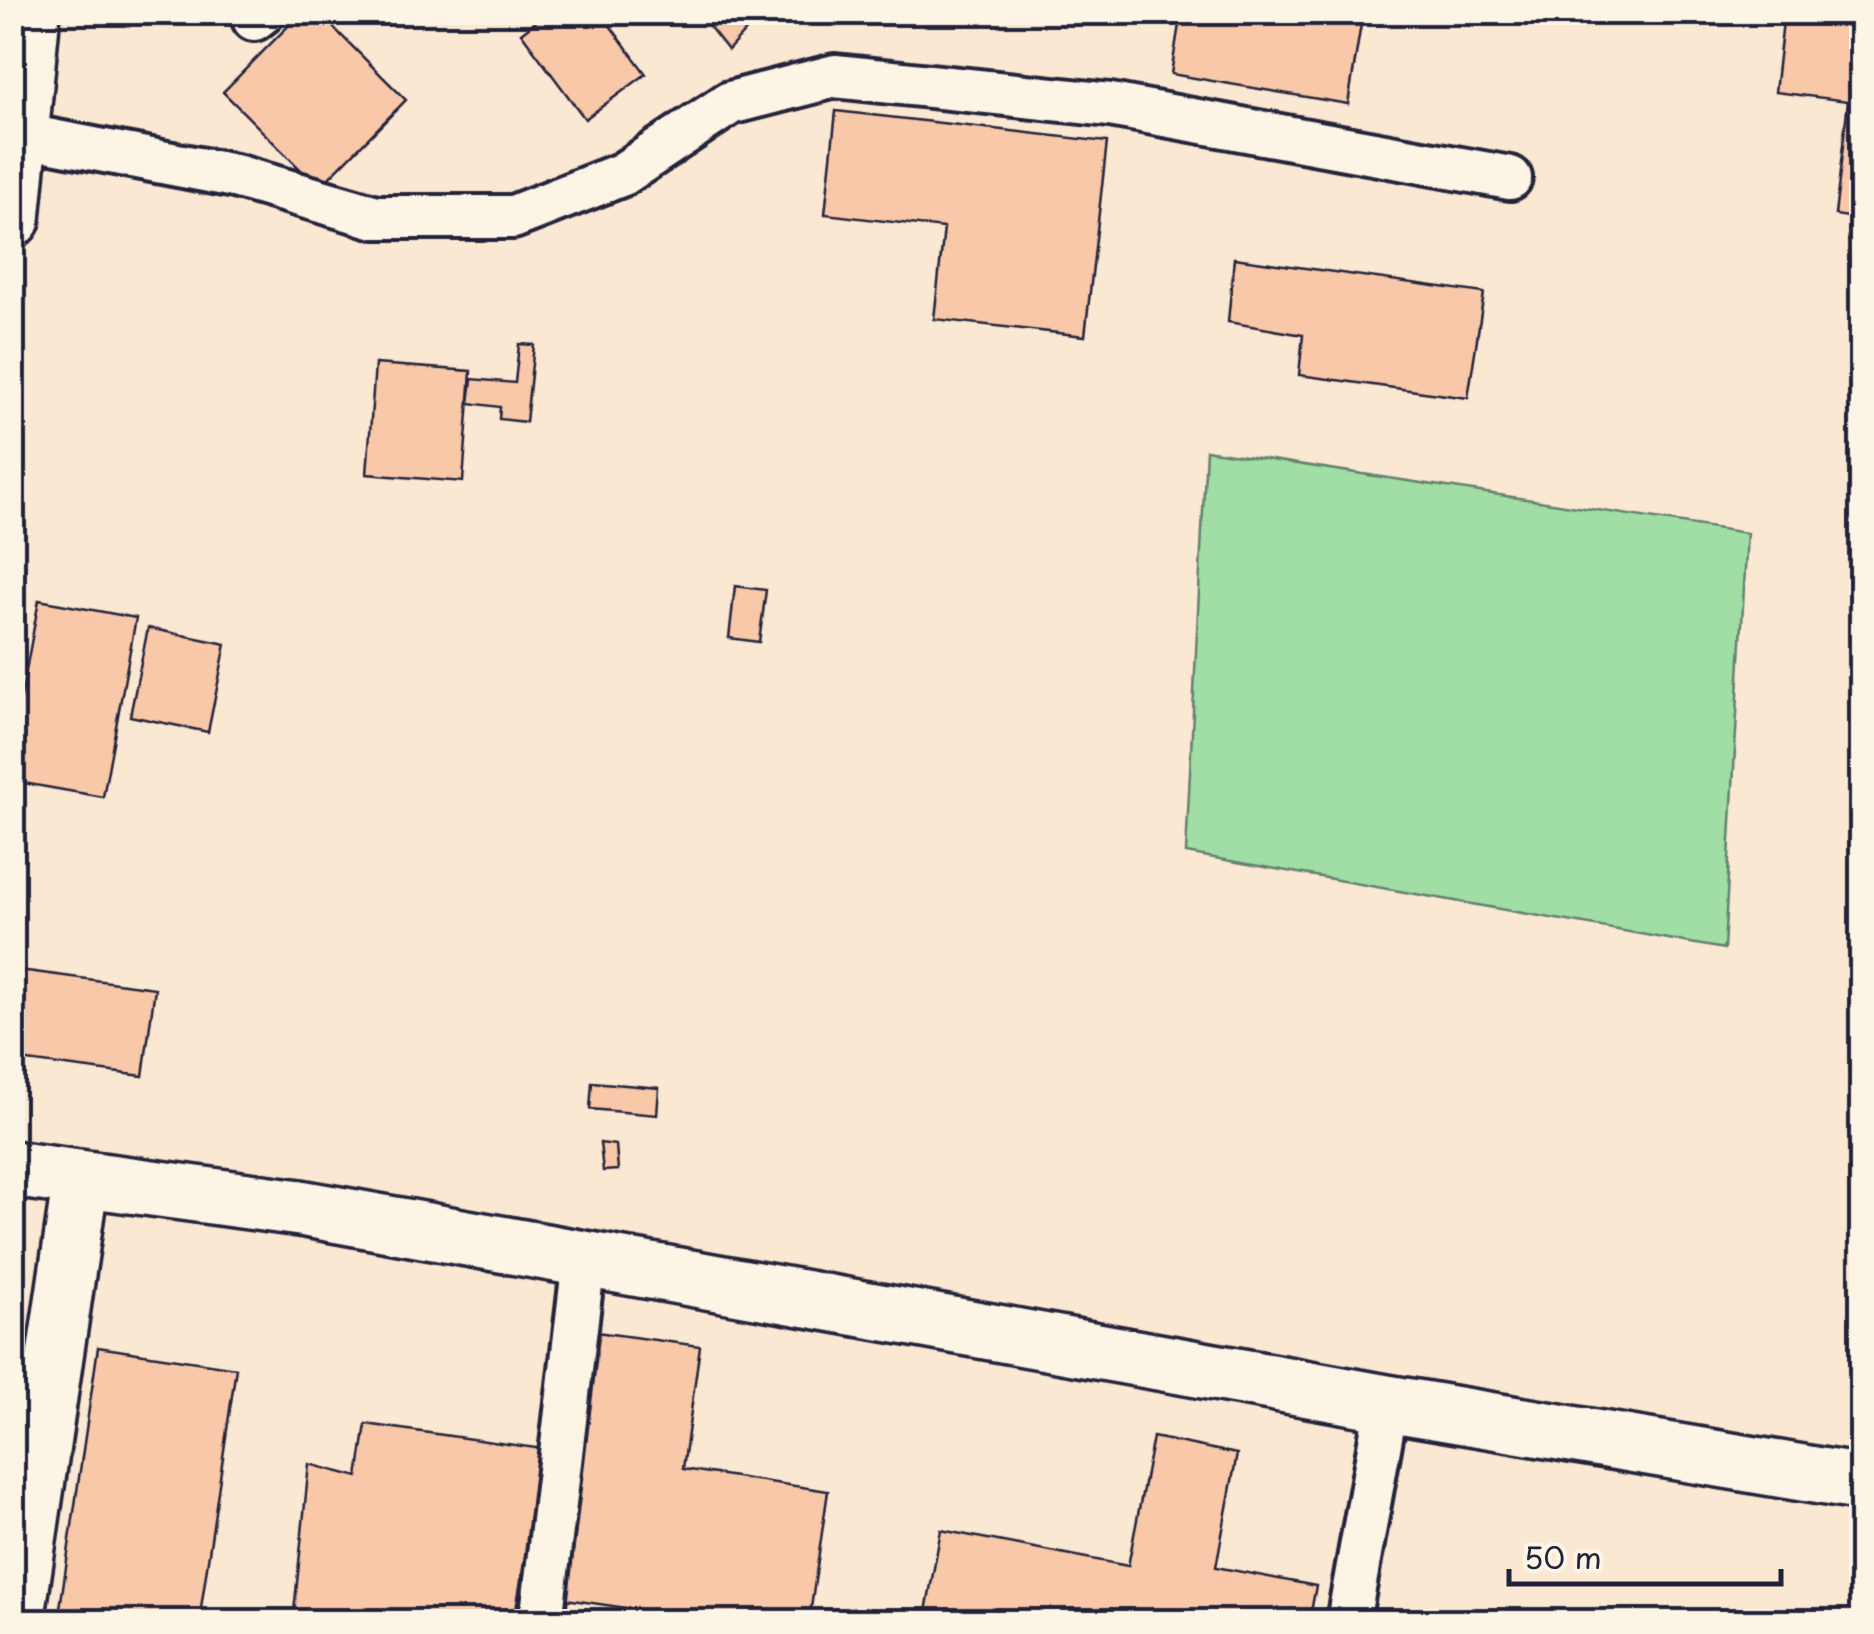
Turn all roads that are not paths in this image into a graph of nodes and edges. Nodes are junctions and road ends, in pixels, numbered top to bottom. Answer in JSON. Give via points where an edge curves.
{"nodes":[{"id":1,"x":32,"y":12,"type":"edge"},
{"id":2,"x":21,"y":135,"type":"junction"},
{"id":3,"x":1510,"y":178,"type":"dead end"},
{"id":4,"x":12,"y":219,"type":"edge"},
{"id":5,"x":12,"y":1169,"type":"edge"},
{"id":6,"x":81,"y":1179,"type":"junction"},
{"id":7,"x":584,"y":1260,"type":"junction"},
{"id":8,"x":1387,"y":1403,"type":"junction"},
{"id":9,"x":1862,"y":1483,"type":"edge"},
{"id":10,"x":16,"y":1622,"type":"edge"},
{"id":11,"x":542,"y":1622,"type":"edge"},
{"id":12,"x":1348,"y":1622,"type":"edge"}],
"edges":[{"from":1,"to":2,"type":"street"},
{"from":2,"to":3,"type":"street","via":[[235,176],[376,217],[513,217],[624,174],[730,103],[835,76],[1110,105]]},
{"from":2,"to":4,"type":"street"},
{"from":5,"to":6,"type":"street"},
{"from":6,"to":7,"type":"street","via":[[300,1208]]},
{"from":6,"to":10,"type":"street"},
{"from":7,"to":8,"type":"street"},
{"from":7,"to":11,"type":"street"},
{"from":8,"to":9,"type":"street"},
{"from":8,"to":12,"type":"street"}]}
